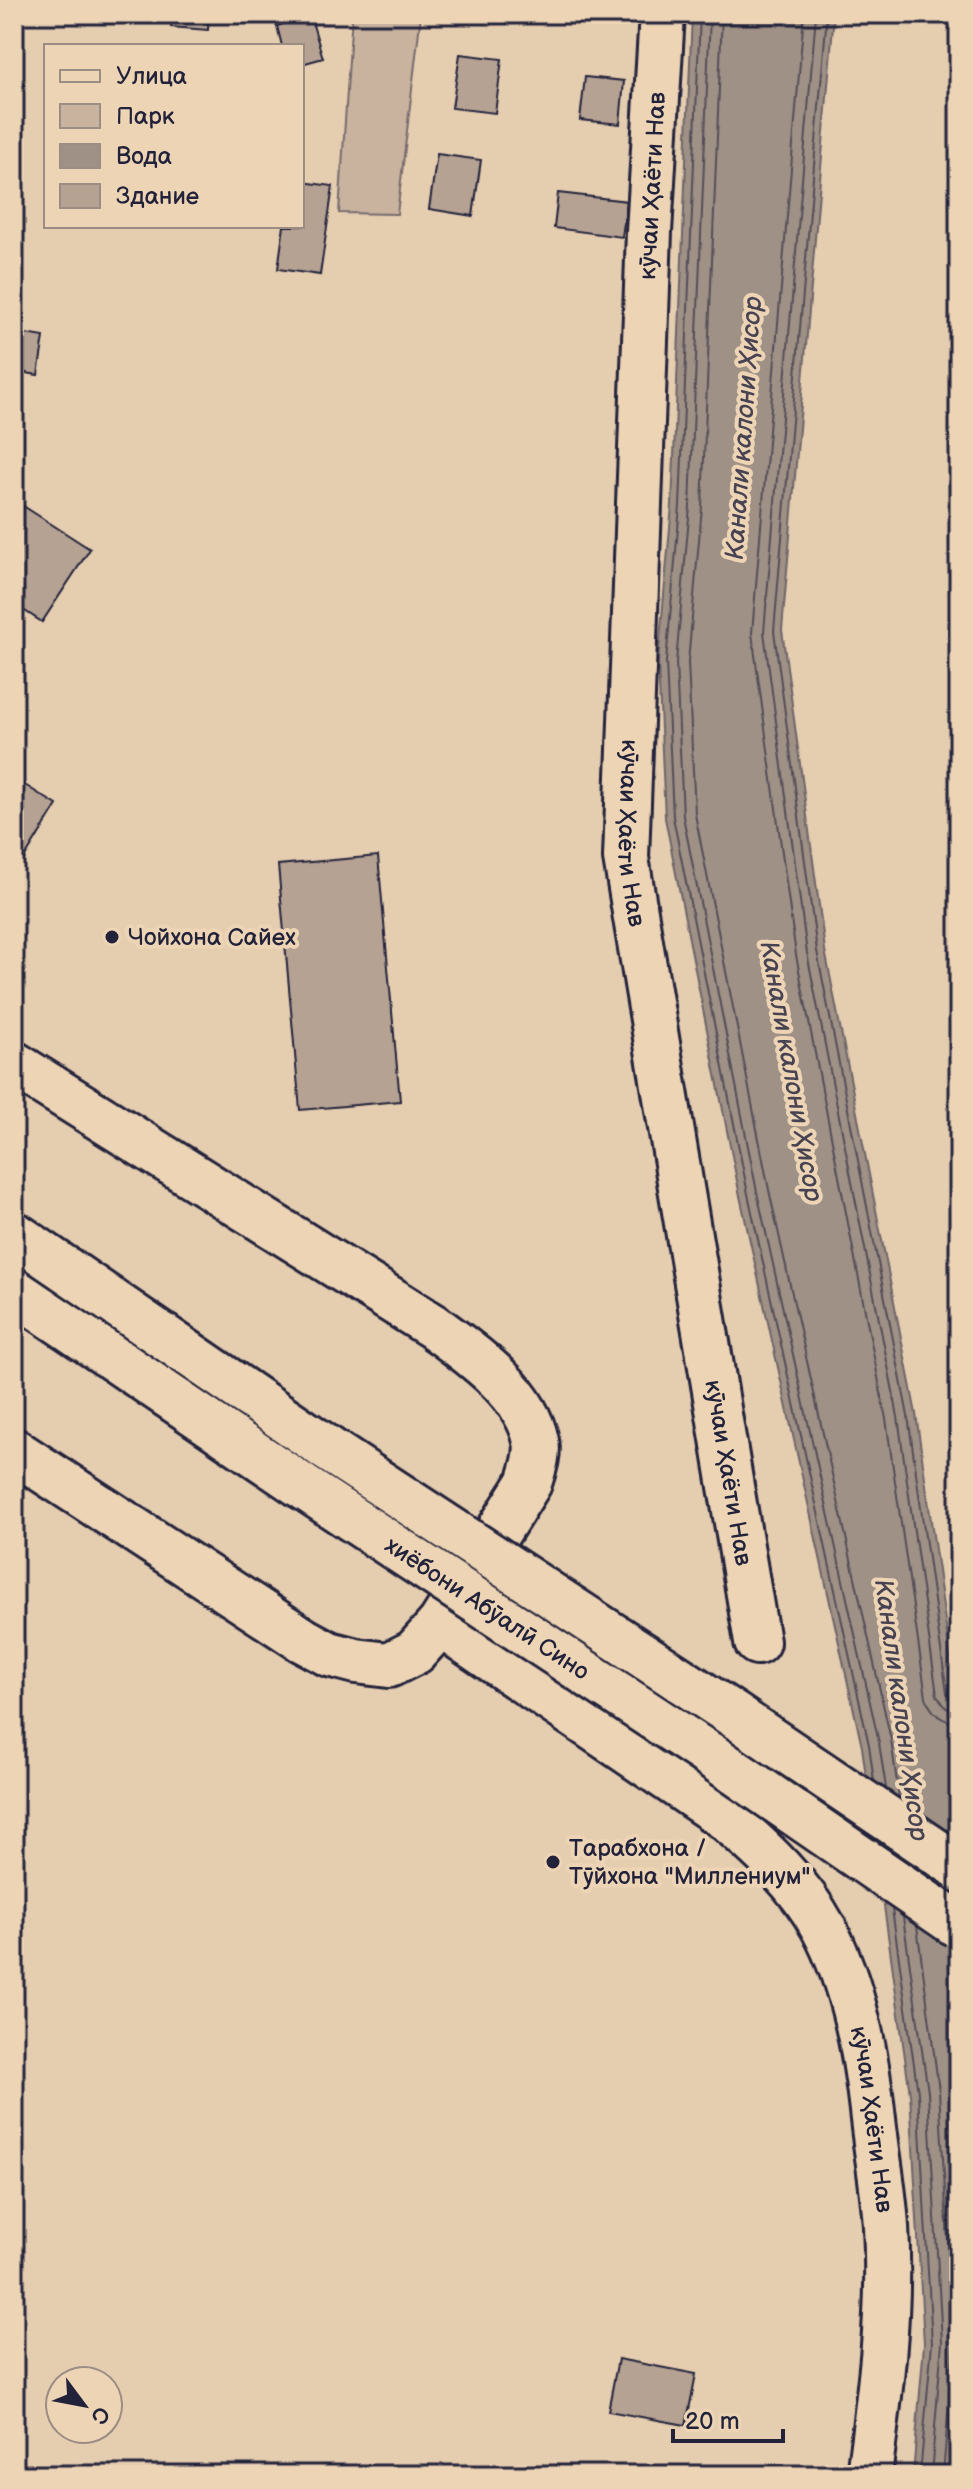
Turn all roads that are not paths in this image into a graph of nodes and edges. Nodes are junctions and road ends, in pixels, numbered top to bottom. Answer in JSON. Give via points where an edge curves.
{"nodes":[{"id":1,"x":662,"y":14,"type":"edge"},
{"id":2,"x":14,"y":1064,"type":"edge"},
{"id":3,"x":14,"y":1234,"type":"edge"},
{"id":4,"x":14,"y":1291,"type":"edge"},
{"id":5,"x":14,"y":1451,"type":"edge"},
{"id":6,"x":440,"y":1624,"type":"junction"},
{"id":7,"x":757,"y":1642,"type":"dead end"},
{"id":8,"x":959,"y":1867,"type":"edge"},
{"id":9,"x":959,"y":1926,"type":"edge"},
{"id":10,"x":869,"y":2475,"type":"edge"}],
"edges":[{"from":1,"to":7,"type":"street","name":"кӯчаи Ҳаёти Нав","via":[[626,858]]},
{"from":2,"to":6,"type":"street","via":[[433,1326],[505,1386],[530,1424],[537,1441],[536,1460],[529,1483]]},
{"from":3,"to":8,"type":"street","name":"хиёбони Абӯалӣ Сино","bridge":true},
{"from":4,"to":9,"type":"street","name":"хиёбони Абӯалӣ Сино","bridge":true},
{"from":5,"to":6,"type":"street","via":[[329,1654],[389,1665],[415,1652]]},
{"from":6,"to":10,"type":"street","name":"кӯчаи Ҳаёти Нав","via":[[727,1819],[794,1884],[828,1935],[858,2027],[886,2227],[883,2370]]}]}
